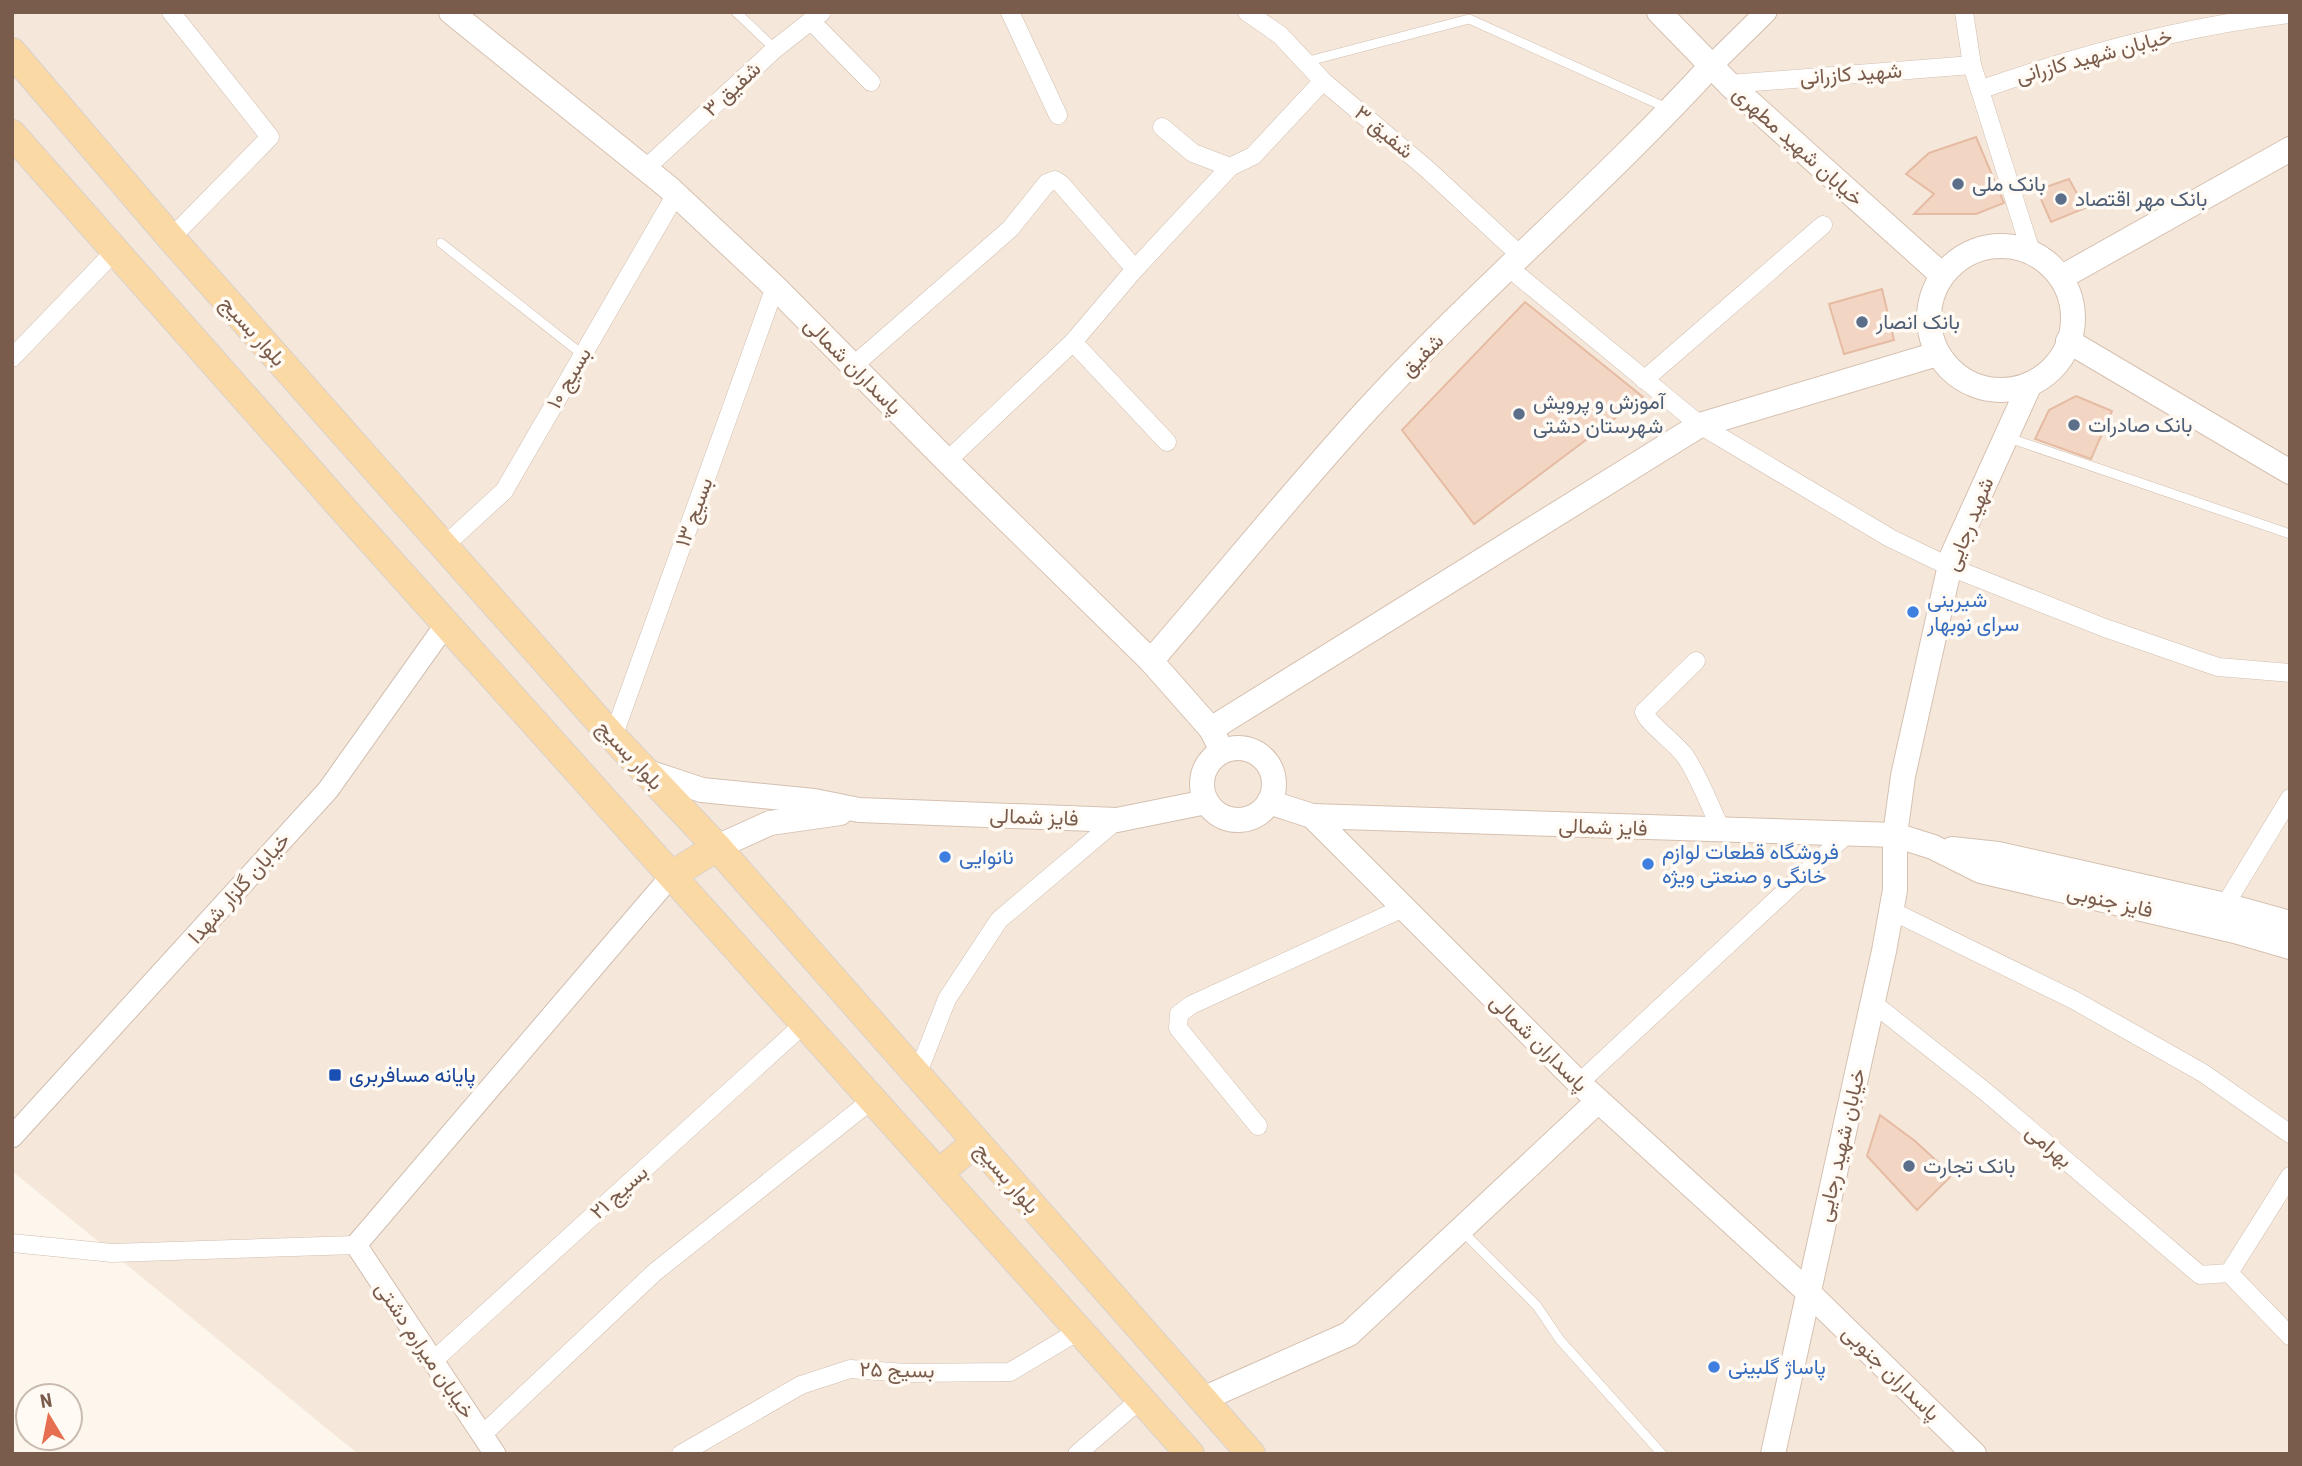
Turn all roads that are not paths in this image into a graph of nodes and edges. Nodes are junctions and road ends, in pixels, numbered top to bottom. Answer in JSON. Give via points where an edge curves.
{"nodes":[{"id":1,"x":171,"y":12,"type":"edge"},
{"id":2,"x":451,"y":12,"type":"edge"},
{"id":3,"x":736,"y":12,"type":"edge"},
{"id":4,"x":1010,"y":12,"type":"edge"},
{"id":5,"x":1247,"y":12,"type":"edge"},
{"id":6,"x":1659,"y":12,"type":"edge"},
{"id":7,"x":1766,"y":12,"type":"edge"},
{"id":8,"x":1964,"y":12,"type":"edge"},
{"id":9,"x":2288,"y":13,"type":"edge"},
{"id":10,"x":816,"y":17,"type":"edge"},
{"id":11,"x":775,"y":49,"type":"junction"},
{"id":12,"x":12,"y":52,"type":"edge"},
{"id":13,"x":1305,"y":62,"type":"junction"},
{"id":14,"x":1972,"y":65,"type":"junction"},
{"id":15,"x":1711,"y":66,"type":"junction"},
{"id":16,"x":1323,"y":81,"type":"junction"},
{"id":17,"x":871,"y":82,"type":"dead end"},
{"id":18,"x":1729,"y":84,"type":"junction"},
{"id":19,"x":1982,"y":89,"type":"junction"},
{"id":20,"x":1671,"y":109,"type":"junction"},
{"id":21,"x":1058,"y":115,"type":"dead end"},
{"id":22,"x":1162,"y":128,"type":"dead end"},
{"id":23,"x":13,"y":136,"type":"edge"},
{"id":24,"x":2290,"y":149,"type":"edge"},
{"id":25,"x":1230,"y":167,"type":"junction"},
{"id":26,"x":645,"y":169,"type":"junction"},
{"id":27,"x":676,"y":194,"type":"junction"},
{"id":28,"x":1823,"y":225,"type":"dead end"},
{"id":29,"x":171,"y":237,"type":"junction"},
{"id":30,"x":441,"y":243,"type":"dead end"},
{"id":31,"x":115,"y":251,"type":"junction"},
{"id":32,"x":2031,"y":252,"type":"junction"},
{"id":33,"x":1514,"y":261,"type":"junction"},
{"id":34,"x":1135,"y":269,"type":"junction"},
{"id":35,"x":1942,"y":275,"type":"junction"},
{"id":36,"x":2062,"y":277,"type":"junction"},
{"id":37,"x":775,"y":287,"type":"junction"},
{"id":38,"x":2068,"y":341,"type":"junction"},
{"id":39,"x":1073,"y":342,"type":"junction"},
{"id":40,"x":1937,"y":354,"type":"junction"},
{"id":41,"x":583,"y":355,"type":"junction"},
{"id":42,"x":12,"y":358,"type":"edge"},
{"id":43,"x":853,"y":366,"type":"junction"},
{"id":44,"x":1644,"y":380,"type":"junction"},
{"id":45,"x":2030,"y":384,"type":"junction"},
{"id":46,"x":1700,"y":425,"type":"junction"},
{"id":47,"x":2004,"y":436,"type":"junction"},
{"id":48,"x":1167,"y":442,"type":"dead end"},
{"id":49,"x":947,"y":461,"type":"junction"},
{"id":50,"x":2290,"y":472,"type":"edge"},
{"id":51,"x":2290,"y":534,"type":"edge"},
{"id":52,"x":444,"y":546,"type":"junction"},
{"id":53,"x":1950,"y":567,"type":"junction"},
{"id":54,"x":446,"y":624,"type":"junction"},
{"id":55,"x":1151,"y":661,"type":"junction"},
{"id":56,"x":1696,"y":661,"type":"dead end"},
{"id":57,"x":2290,"y":673,"type":"edge"},
{"id":58,"x":1211,"y":729,"type":"junction"},
{"id":59,"x":613,"y":737,"type":"junction"},
{"id":60,"x":1222,"y":751,"type":"junction"},
{"id":61,"x":641,"y":769,"type":"junction"},
{"id":62,"x":2290,"y":798,"type":"edge"},
{"id":63,"x":1206,"y":802,"type":"junction"},
{"id":64,"x":1269,"y":802,"type":"junction"},
{"id":65,"x":859,"y":810,"type":"junction"},
{"id":66,"x":1312,"y":816,"type":"junction"},
{"id":67,"x":1116,"y":820,"type":"junction"},
{"id":68,"x":1722,"y":831,"type":"junction"},
{"id":69,"x":1846,"y":835,"type":"junction"},
{"id":70,"x":1895,"y":835,"type":"junction"},
{"id":71,"x":717,"y":847,"type":"junction"},
{"id":72,"x":1933,"y":847,"type":"junction"},
{"id":73,"x":672,"y":875,"type":"junction"},
{"id":74,"x":2225,"y":905,"type":"junction"},
{"id":75,"x":1403,"y":908,"type":"junction"},
{"id":76,"x":1892,"y":911,"type":"junction"},
{"id":77,"x":2290,"y":923,"type":"edge"},
{"id":78,"x":2290,"y":947,"type":"edge"},
{"id":79,"x":1873,"y":1003,"type":"junction"},
{"id":80,"x":805,"y":1023,"type":"junction"},
{"id":81,"x":917,"y":1075,"type":"junction"},
{"id":82,"x":1579,"y":1083,"type":"junction"},
{"id":83,"x":873,"y":1099,"type":"junction"},
{"id":84,"x":1598,"y":1101,"type":"junction"},
{"id":85,"x":1258,"y":1126,"type":"dead end"},
{"id":86,"x":2290,"y":1134,"type":"edge"},
{"id":87,"x":12,"y":1137,"type":"edge"},
{"id":88,"x":976,"y":1142,"type":"junction"},
{"id":89,"x":939,"y":1173,"type":"junction"},
{"id":90,"x":2290,"y":1176,"type":"edge"},
{"id":91,"x":1461,"y":1230,"type":"junction"},
{"id":92,"x":12,"y":1243,"type":"edge"},
{"id":93,"x":356,"y":1245,"type":"junction"},
{"id":94,"x":2229,"y":1273,"type":"junction"},
{"id":95,"x":1808,"y":1292,"type":"junction"},
{"id":96,"x":1080,"y":1330,"type":"junction"},
{"id":97,"x":2290,"y":1336,"type":"edge"},
{"id":98,"x":433,"y":1361,"type":"junction"},
{"id":99,"x":1142,"y":1398,"type":"junction"},
{"id":100,"x":1203,"y":1399,"type":"junction"},
{"id":101,"x":482,"y":1435,"type":"junction"},
{"id":102,"x":495,"y":1454,"type":"edge"},
{"id":103,"x":681,"y":1454,"type":"edge"},
{"id":104,"x":1077,"y":1454,"type":"edge"},
{"id":105,"x":1191,"y":1454,"type":"edge"},
{"id":106,"x":1251,"y":1454,"type":"edge"},
{"id":107,"x":1662,"y":1454,"type":"edge"},
{"id":108,"x":1773,"y":1454,"type":"edge"},
{"id":109,"x":1974,"y":1454,"type":"edge"}],
"edges":[{"from":1,"to":29,"type":"street","via":[[270,137]]},
{"from":2,"to":26,"type":"main road","name":"پاسداران شمالی"},
{"from":3,"to":11,"type":"lane"},
{"from":4,"to":21,"type":"street"},
{"from":5,"to":13,"type":"street","name":"شفیق ۳","via":[[1280,35]]},
{"from":6,"to":15,"type":"main road","name":"خیابان شهید مطهری"},
{"from":7,"to":15,"type":"street"},
{"from":8,"to":14,"type":"street"},
{"from":9,"to":19,"type":"street","name":"خیابان شهید کازرانی","via":[[2143,40],[2065,60]]},
{"from":10,"to":11,"type":"street","name":"شفیق ۳"},
{"from":10,"to":17,"type":"street"},
{"from":11,"to":26,"type":"street","name":"شفیق ۳"},
{"from":12,"to":29,"type":"main road","name":"بلوار بسیج"},
{"from":13,"to":16,"type":"street","name":"شفیق ۳"},
{"from":13,"to":20,"type":"lane","via":[[1469,19]]},
{"from":14,"to":18,"type":"street","name":"شهید کازرانی"},
{"from":14,"to":19,"type":"street"},
{"from":15,"to":18,"type":"main road","name":"خیابان شهید مطهری"},
{"from":15,"to":20,"type":"main road","name":"شفیق"},
{"from":16,"to":25,"type":"street","via":[[1253,156]]},
{"from":16,"to":33,"type":"street","name":"شفیق ۳","via":[[1427,169]]},
{"from":18,"to":35,"type":"main road","name":"خیابان شهید مطهری"},
{"from":19,"to":32,"type":"street"},
{"from":20,"to":33,"type":"main road","name":"شفیق"},
{"from":22,"to":25,"type":"street","via":[[1193,153]]},
{"from":23,"to":31,"type":"main road"},
{"from":24,"to":36,"type":"main road"},
{"from":25,"to":34,"type":"street"},
{"from":26,"to":27,"type":"main road","name":"پاسداران شمالی"},
{"from":27,"to":37,"type":"main road","name":"پاسداران شمالی"},
{"from":27,"to":41,"type":"street","name":"بسیج ۱۰"},
{"from":28,"to":44,"type":"street"},
{"from":29,"to":52,"type":"main road","name":"بلوار بسیج"},
{"from":30,"to":41,"type":"lane"},
{"from":31,"to":42,"type":"street"},
{"from":31,"to":54,"type":"main road"},
{"from":32,"to":35,"type":"main road","via":[[2007,246],[1983,248],[1960,258]]},
{"from":32,"to":36,"type":"main road"},
{"from":33,"to":44,"type":"street","name":"شفیق ۳"},
{"from":33,"to":55,"type":"main road","name":"شفیق","via":[[1366,411]]},
{"from":34,"to":39,"type":"street"},
{"from":34,"to":43,"type":"street","via":[[1055,180],[1047,183],[1010,229]]},
{"from":35,"to":40,"type":"main road","via":[[1931,297],[1928,322]]},
{"from":36,"to":38,"type":"main road","via":[[2073,309]]},
{"from":37,"to":43,"type":"main road","name":"پاسداران شمالی"},
{"from":37,"to":59,"type":"street","name":"بسیج ۱۳"},
{"from":38,"to":45,"type":"main road","via":[[2049,371]]},
{"from":38,"to":50,"type":"main road"},
{"from":39,"to":48,"type":"street"},
{"from":39,"to":49,"type":"street"},
{"from":40,"to":45,"type":"main road","via":[[1963,380],[1985,388],[2008,390]]},
{"from":40,"to":46,"type":"main road"},
{"from":41,"to":52,"type":"street","name":"بسیج ۱۰","via":[[504,491]]},
{"from":43,"to":49,"type":"main road","name":"پاسداران شمالی"},
{"from":44,"to":46,"type":"street","name":"شفیق ۳"},
{"from":45,"to":47,"type":"main road","name":"شهید رجایی"},
{"from":46,"to":53,"type":"street","name":"شفیق ۳","via":[[1890,538]]},
{"from":46,"to":58,"type":"main road"},
{"from":47,"to":51,"type":"lane"},
{"from":47,"to":53,"type":"main road","name":"شهید رجایی"},
{"from":49,"to":55,"type":"main road","name":"پاسداران شمالی"},
{"from":52,"to":59,"type":"main road","name":"بلوار بسیج"},
{"from":53,"to":57,"type":"street","name":"شفیق ۳","via":[[2218,667]]},
{"from":53,"to":70,"type":"main road","name":"شهید رجایی","via":[[1903,776]]},
{"from":54,"to":73,"type":"main road"},
{"from":54,"to":87,"type":"street","name":"خیابان گلزار شهدا","via":[[328,790]]},
{"from":55,"to":58,"type":"main road","name":"پاسداران شمالی"},
{"from":56,"to":68,"type":"street","via":[[1644,712],[1688,760]]},
{"from":58,"to":60,"type":"main road","name":"پاسداران شمالی"},
{"from":59,"to":61,"type":"main road","name":"بلوار بسیج"},
{"from":60,"to":63,"type":"main road","via":[[1203,773],[1201,788]]},
{"from":60,"to":64,"type":"main road","via":[[1252,751],[1264,760],[1274,787]]},
{"from":61,"to":65,"type":"main road","name":"فایز شمالی","via":[[702,790]]},
{"from":61,"to":71,"type":"main road","name":"بلوار بسیج"},
{"from":62,"to":74,"type":"street"},
{"from":63,"to":64,"type":"main road","via":[[1230,819],[1259,813]]},
{"from":63,"to":67,"type":"main road","name":"فایز شمالی"},
{"from":64,"to":66,"type":"main road","name":"پاسداران شمالی"},
{"from":65,"to":67,"type":"main road","name":"فایز شمالی"},
{"from":65,"to":71,"type":"main road","name":"فایز شمالی","via":[[770,823]]},
{"from":66,"to":68,"type":"main road","name":"فایز شمالی"},
{"from":66,"to":75,"type":"main road","name":"پاسداران شمالی"},
{"from":67,"to":81,"type":"street","via":[[999,920],[947,999]]},
{"from":68,"to":69,"type":"main road","name":"فایز شمالی"},
{"from":69,"to":70,"type":"main road","name":"فایز شمالی"},
{"from":69,"to":82,"type":"street"},
{"from":70,"to":72,"type":"main road","name":"فایز جنوبی"},
{"from":70,"to":76,"type":"main road","name":"خیابان شهید رجایی"},
{"from":71,"to":73,"type":"main road"},
{"from":71,"to":81,"type":"main road","name":"بلوار بسیج"},
{"from":72,"to":74,"type":"main road","name":"فایز جنوبی","via":[[1998,854]]},
{"from":72,"to":78,"type":"main road","name":"فایز جنوبی","via":[[1981,871]]},
{"from":73,"to":80,"type":"main road"},
{"from":73,"to":93,"type":"street"},
{"from":74,"to":77,"type":"main road","name":"فایز جنوبی"},
{"from":75,"to":82,"type":"main road","name":"پاسداران شمالی"},
{"from":75,"to":85,"type":"street","via":[[1179,1014],[1178,1028]]},
{"from":76,"to":79,"type":"main road","name":"خیابان شهید رجایی"},
{"from":76,"to":86,"type":"street","via":[[2074,1000],[2203,1073]]},
{"from":79,"to":94,"type":"street","name":"بهرامی","via":[[1987,1093],[2200,1275]]},
{"from":79,"to":95,"type":"main road","name":"خیابان شهید رجایی"},
{"from":80,"to":83,"type":"main road"},
{"from":80,"to":98,"type":"street","name":"بسیج ۲۱"},
{"from":81,"to":88,"type":"main road","name":"بلوار بسیج"},
{"from":82,"to":84,"type":"main road","name":"پاسداران شمالی"},
{"from":83,"to":89,"type":"main road"},
{"from":83,"to":101,"type":"street","via":[[655,1272]]},
{"from":84,"to":91,"type":"main road"},
{"from":84,"to":95,"type":"main road","name":"پاسداران شمالی"},
{"from":88,"to":89,"type":"main road"},
{"from":88,"to":100,"type":"main road","name":"بلوار بسیج"},
{"from":89,"to":96,"type":"main road"},
{"from":90,"to":94,"type":"street"},
{"from":91,"to":100,"type":"main road","via":[[1349,1334]]},
{"from":91,"to":107,"type":"lane","via":[[1537,1306],[1560,1340]]},
{"from":92,"to":93,"type":"street","via":[[112,1253]]},
{"from":93,"to":98,"type":"street","name":"خیابان میرارم دشتی"},
{"from":94,"to":97,"type":"street"},
{"from":95,"to":108,"type":"main road","name":"خیابان شهید رجایی"},
{"from":95,"to":109,"type":"main road","name":"پاسداران جنوبی"},
{"from":96,"to":99,"type":"main road"},
{"from":96,"to":103,"type":"street","name":"بسیج ۲۵","via":[[1010,1372],[850,1369],[801,1385]]},
{"from":98,"to":101,"type":"street","name":"خیابان میرارم دشتی"},
{"from":99,"to":104,"type":"street"},
{"from":99,"to":105,"type":"main road"},
{"from":100,"to":106,"type":"main road","name":"بلوار بسیج"},
{"from":101,"to":102,"type":"street","name":"خیابان میرارم دشتی"}]}
